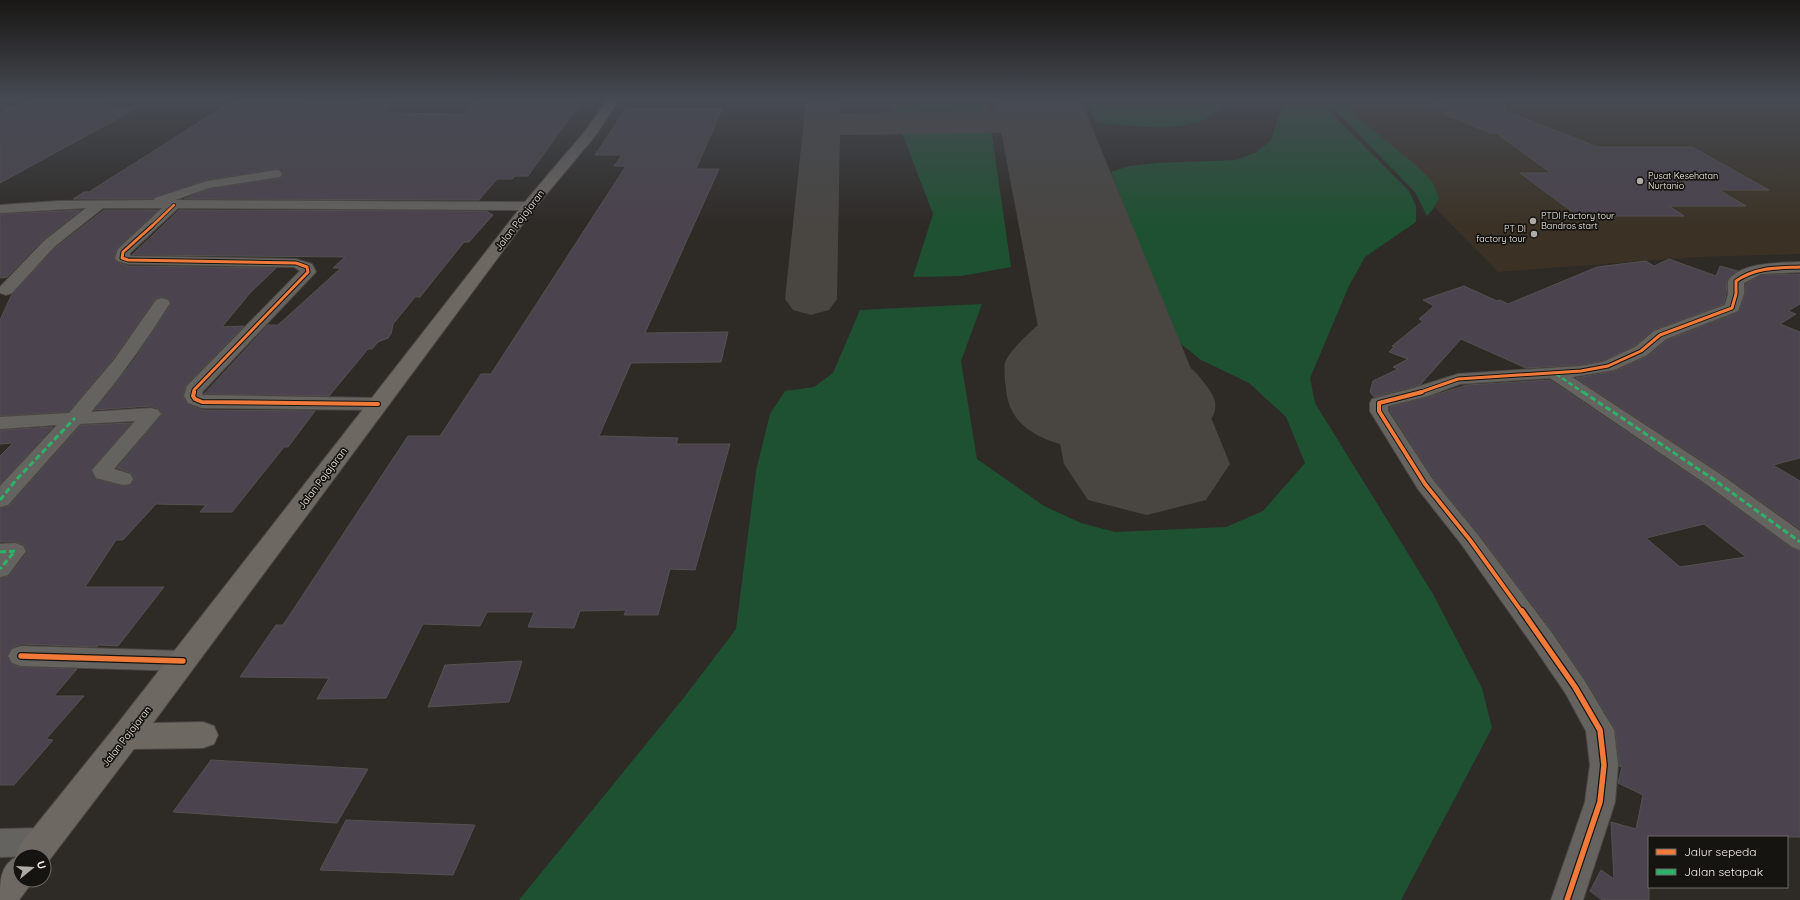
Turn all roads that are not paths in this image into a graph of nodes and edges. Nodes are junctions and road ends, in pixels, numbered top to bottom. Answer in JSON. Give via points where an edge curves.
{"nodes":[{"id":1,"x":583,"y":142,"type":"edge"},
{"id":2,"x":276,"y":174,"type":"dead end"},
{"id":3,"x":100,"y":204,"type":"junction"},
{"id":4,"x":151,"y":204,"type":"junction"},
{"id":5,"x":174,"y":205,"type":"junction"},
{"id":6,"x":529,"y":206,"type":"junction"},
{"id":7,"x":0,"y":209,"type":"edge"},
{"id":8,"x":1800,"y":267,"type":"edge"},
{"id":9,"x":6,"y":290,"type":"dead end"},
{"id":10,"x":162,"y":303,"type":"dead end"},
{"id":11,"x":1554,"y":372,"type":"junction"},
{"id":12,"x":378,"y":404,"type":"junction"},
{"id":13,"x":75,"y":418,"type":"junction"},
{"id":14,"x":0,"y":423,"type":"edge"},
{"id":15,"x":123,"y":478,"type":"dead end"},
{"id":16,"x":0,"y":500,"type":"edge"},
{"id":17,"x":1800,"y":542,"type":"edge"},
{"id":18,"x":0,"y":552,"type":"edge"},
{"id":19,"x":0,"y":569,"type":"edge"},
{"id":20,"x":21,"y":656,"type":"dead end"},
{"id":21,"x":183,"y":661,"type":"junction"},
{"id":22,"x":126,"y":736,"type":"junction"},
{"id":23,"x":203,"y":736,"type":"dead end"},
{"id":24,"x":0,"y":843,"type":"edge"},
{"id":25,"x":31,"y":848,"type":"edge"},
{"id":26,"x":38,"y":848,"type":"edge"},
{"id":27,"x":12,"y":882,"type":"edge"},
{"id":28,"x":0,"y":897,"type":"edge"},
{"id":29,"x":1567,"y":900,"type":"edge"}],
"edges":[{"from":1,"to":6,"type":"main road","name":"Jalan Pajajaran"},
{"from":2,"to":4,"type":"street","via":[[207,185]]},
{"from":3,"to":4,"type":"street"},
{"from":3,"to":7,"type":"street"},
{"from":3,"to":9,"type":"street","via":[[49,244]]},
{"from":4,"to":5,"type":"street"},
{"from":5,"to":6,"type":"street"},
{"from":5,"to":12,"type":"street","via":[[123,252],[122,258],[296,263],[307,267],[308,272],[194,390],[195,399],[202,402]]},
{"from":6,"to":12,"type":"main road","name":"Jalan Pajajaran"},
{"from":8,"to":11,"type":"street","via":[[1762,269],[1745,273],[1736,281],[1732,308],[1660,335],[1641,351],[1608,366]]},
{"from":10,"to":13,"type":"street","via":[[143,335]]},
{"from":11,"to":17,"type":"street","via":[[1713,479]]},
{"from":11,"to":29,"type":"street","via":[[1458,379],[1379,403],[1379,411],[1425,484],[1470,540],[1543,640],[1600,730],[1604,765],[1600,802]]},
{"from":12,"to":21,"type":"main road","name":"Jalan Pajajaran"},
{"from":13,"to":14,"type":"street"},
{"from":13,"to":15,"type":"street","via":[[151,414],[102,470],[103,473]]},
{"from":13,"to":16,"type":"street"},
{"from":18,"to":19,"type":"street","via":[[15,551]]},
{"from":20,"to":21,"type":"street"},
{"from":21,"to":22,"type":"main road","name":"Jalan Pajajaran"},
{"from":22,"to":23,"type":"main road"},
{"from":22,"to":26,"type":"main road","name":"Jalan Pajajaran"},
{"from":24,"to":25,"type":"street"},
{"from":27,"to":28,"type":"main road"}]}
